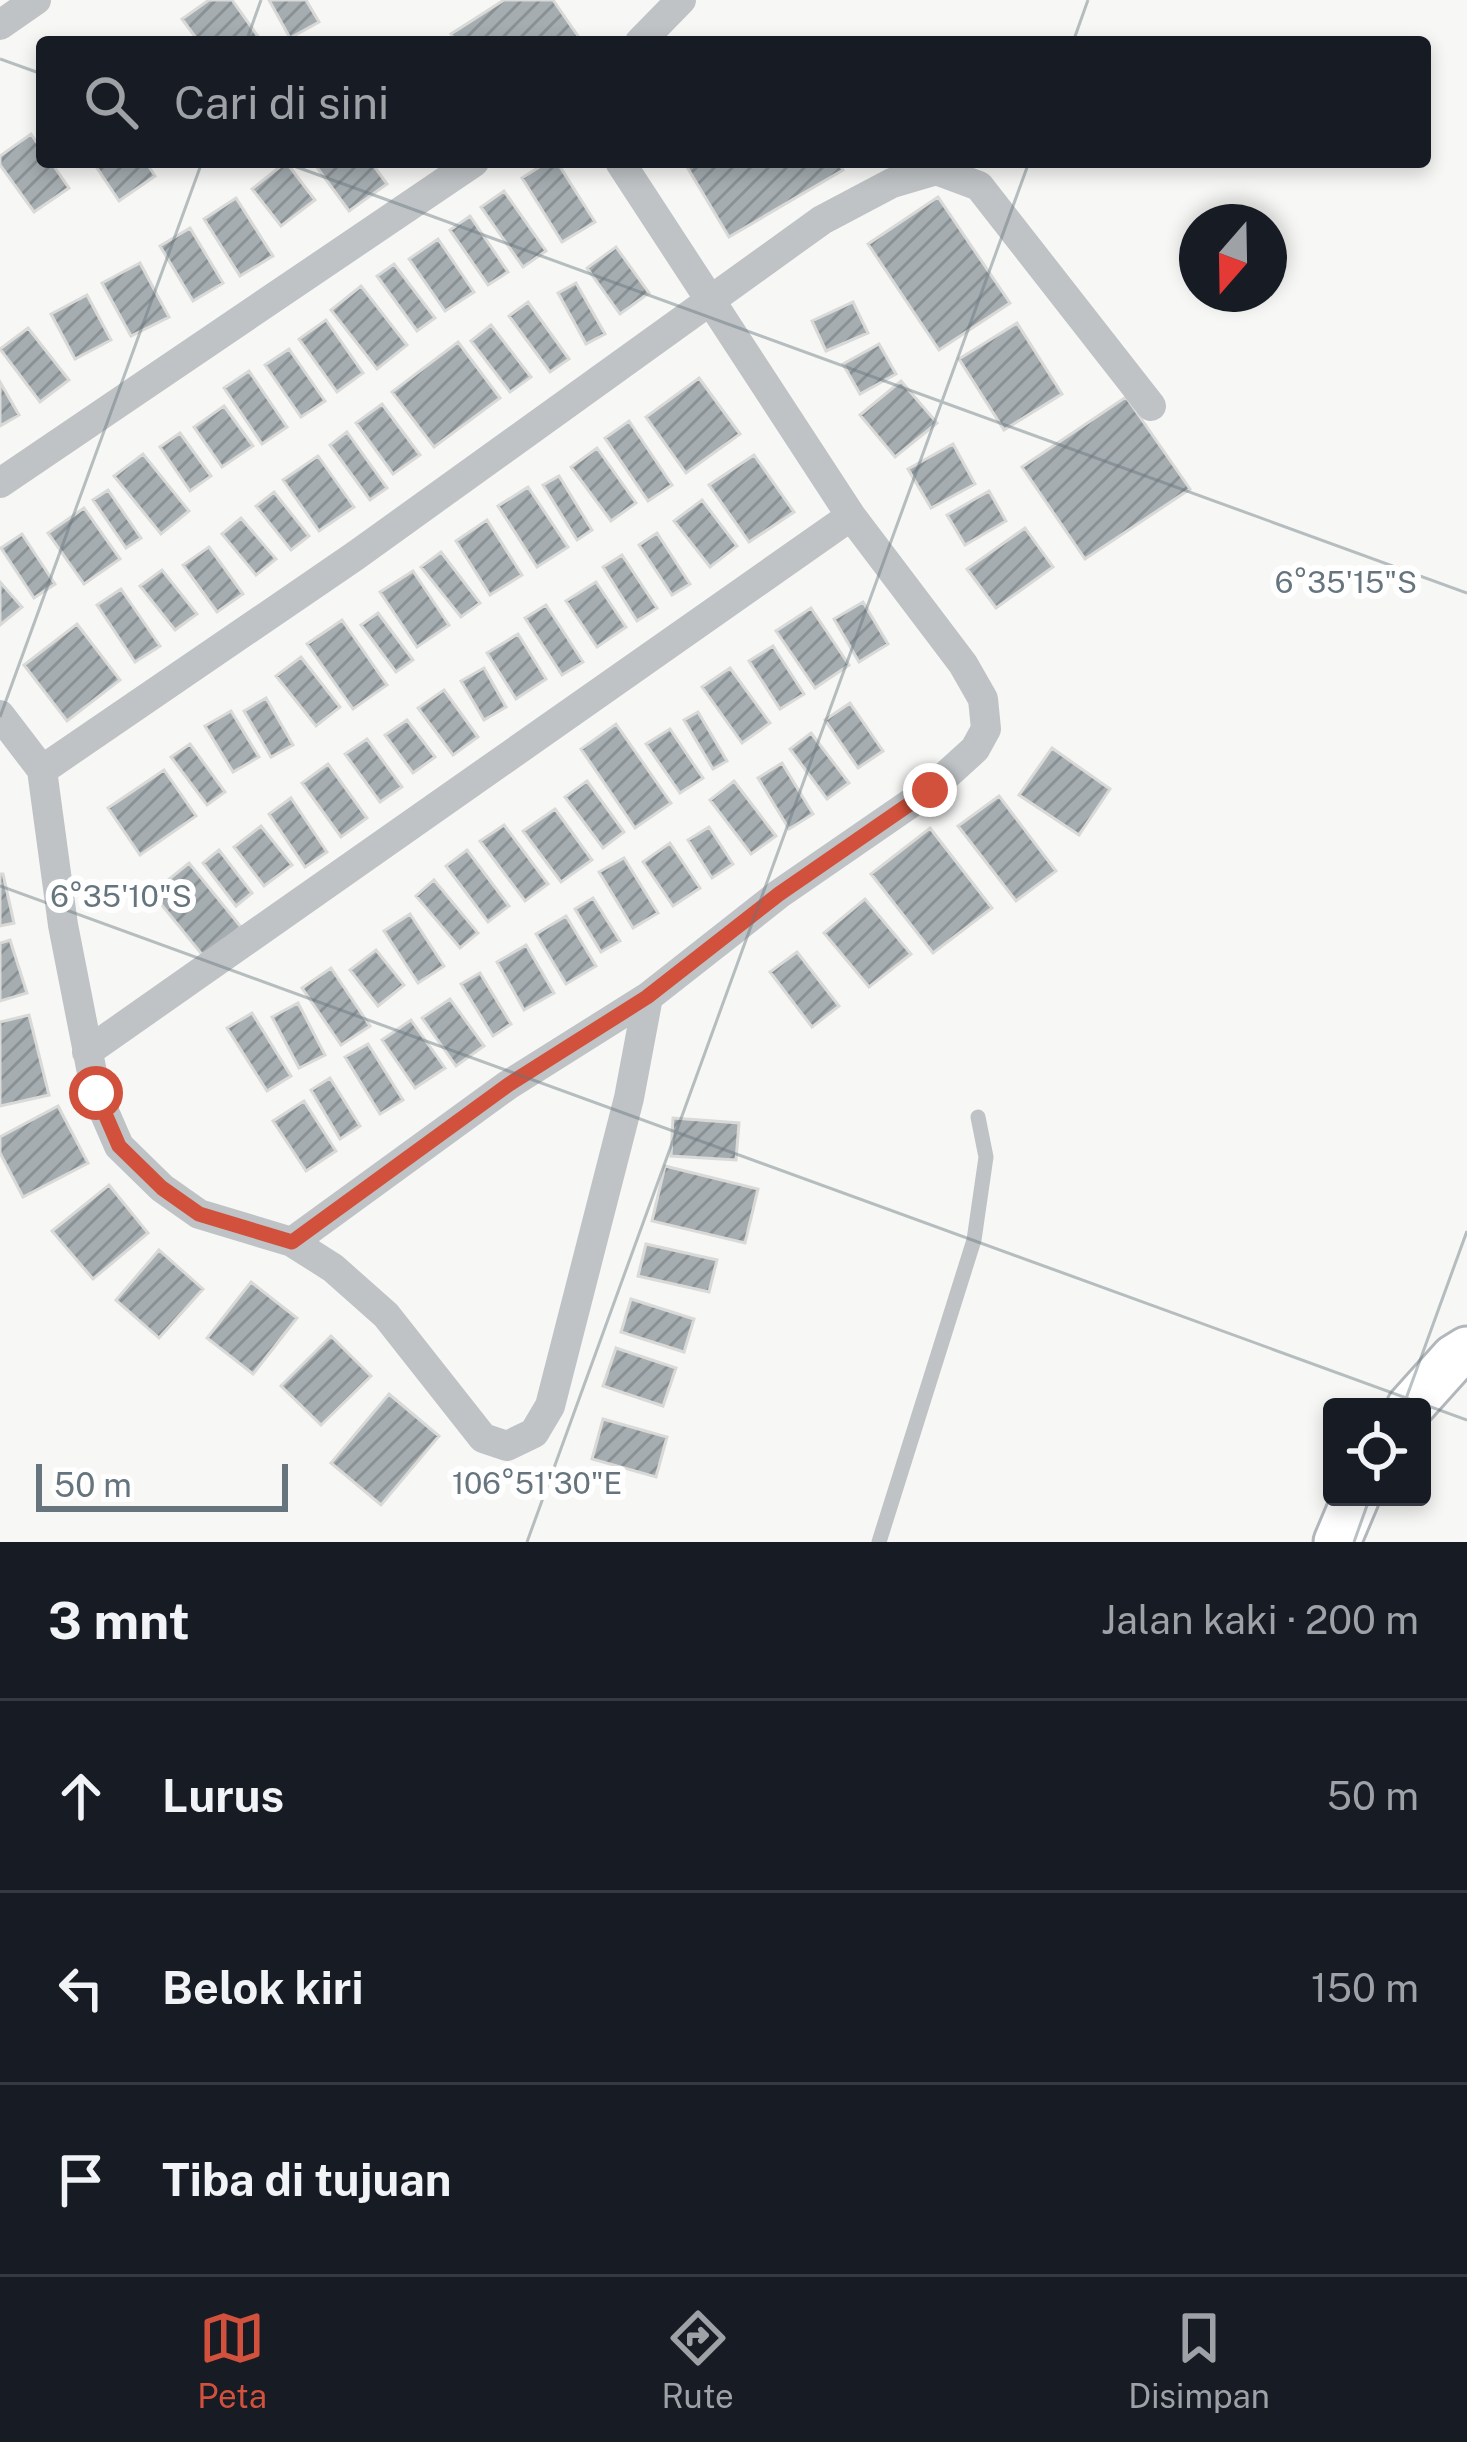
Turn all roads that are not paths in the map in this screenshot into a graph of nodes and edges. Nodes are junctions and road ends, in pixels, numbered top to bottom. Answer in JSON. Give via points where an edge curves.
{"nodes":[{"id":1,"x":36,"y":0,"type":"edge"},
{"id":2,"x":681,"y":0,"type":"edge"},
{"id":3,"x":0,"y":25,"type":"edge"},
{"id":4,"x":646,"y":36,"type":"edge"},
{"id":5,"x":465,"y":168,"type":"edge"},
{"id":6,"x":624,"y":168,"type":"edge"},
{"id":7,"x":712,"y":299,"type":"junction"},
{"id":8,"x":1151,"y":406,"type":"dead end"},
{"id":9,"x":0,"y":483,"type":"edge"},
{"id":10,"x":850,"y":516,"type":"junction"},
{"id":11,"x":0,"y":715,"type":"edge"},
{"id":12,"x":42,"y":770,"type":"junction"},
{"id":13,"x":647,"y":997,"type":"junction"},
{"id":14,"x":87,"y":1052,"type":"junction"},
{"id":15,"x":978,"y":1117,"type":"dead end"},
{"id":16,"x":292,"y":1242,"type":"junction"},
{"id":17,"x":1467,"y":1350,"type":"edge"},
{"id":18,"x":1418,"y":1398,"type":"edge"},
{"id":19,"x":1352,"y":1506,"type":"edge"},
{"id":20,"x":879,"y":1542,"type":"edge"},
{"id":21,"x":1337,"y":1542,"type":"edge"}],
"edges":[{"from":1,"to":3,"type":"street"},
{"from":2,"to":4,"type":"street"},
{"from":5,"to":9,"type":"street"},
{"from":6,"to":7,"type":"street"},
{"from":7,"to":8,"type":"street","via":[[822,220],[936,170],[979,186]]},
{"from":7,"to":10,"type":"street"},
{"from":7,"to":12,"type":"street"},
{"from":10,"to":13,"type":"street","via":[[963,664],[983,699],[986,729],[930,790]]},
{"from":10,"to":14,"type":"street"},
{"from":11,"to":12,"type":"street"},
{"from":12,"to":14,"type":"street"},
{"from":13,"to":16,"type":"street","via":[[508,1085]]},
{"from":13,"to":16,"type":"street","via":[[590,1260],[550,1406],[533,1433],[507,1446],[483,1438],[386,1316]]},
{"from":14,"to":16,"type":"street","via":[[119,1146],[162,1188],[199,1214]]},
{"from":15,"to":20,"type":"lane","via":[[986,1157],[974,1240]]},
{"from":17,"to":18,"type":"main road"},
{"from":19,"to":21,"type":"main road"}]}
